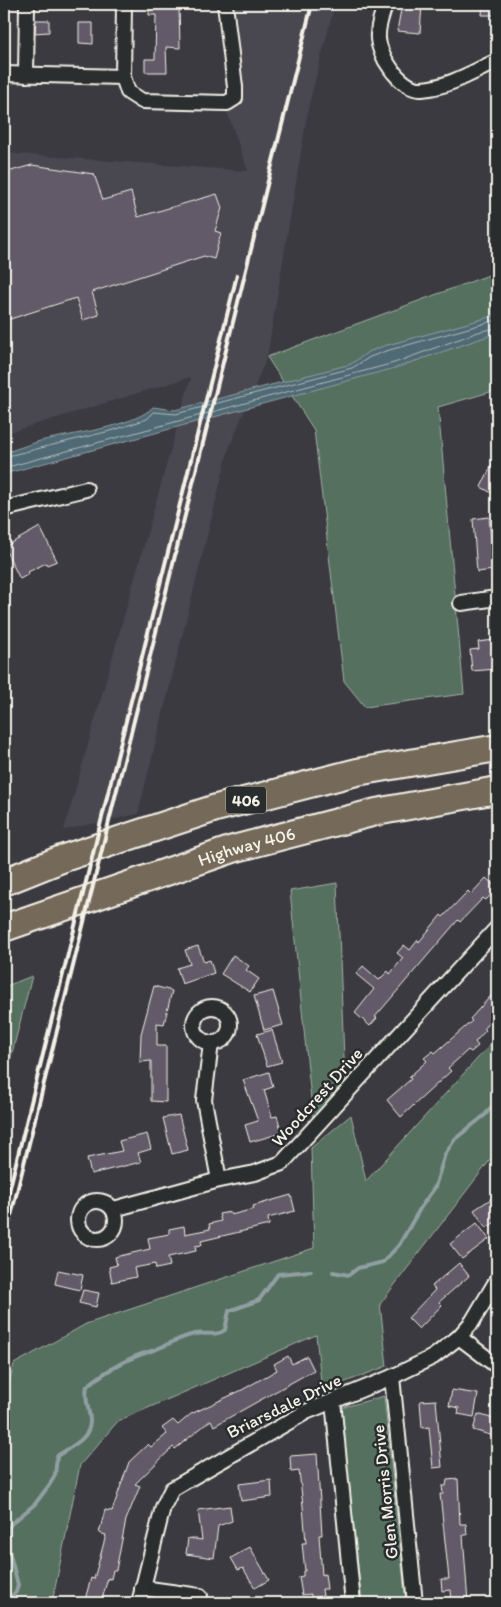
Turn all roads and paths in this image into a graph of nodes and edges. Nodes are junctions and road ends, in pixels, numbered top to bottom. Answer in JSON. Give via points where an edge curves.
{"nodes":[{"id":1,"x":27,"y":4,"type":"edge"},
{"id":2,"x":124,"y":4,"type":"edge"},
{"id":3,"x":225,"y":4,"type":"edge"},
{"id":4,"x":385,"y":4,"type":"edge"},
{"id":5,"x":497,"y":61,"type":"edge"},
{"id":6,"x":4,"y":74,"type":"edge"},
{"id":7,"x":26,"y":75,"type":"junction"},
{"id":8,"x":123,"y":76,"type":"junction"},
{"id":9,"x":86,"y":489,"type":"dead end"},
{"id":10,"x":4,"y":509,"type":"edge"},
{"id":11,"x":497,"y":598,"type":"edge"},
{"id":12,"x":462,"y":603,"type":"dead end"},
{"id":13,"x":497,"y":748,"type":"edge"},
{"id":14,"x":497,"y":790,"type":"edge"},
{"id":15,"x":4,"y":882,"type":"edge"},
{"id":16,"x":4,"y":928,"type":"edge"},
{"id":17,"x":497,"y":928,"type":"edge"},
{"id":18,"x":211,"y":1043,"type":"dead end"},
{"id":19,"x":219,"y":1180,"type":"junction"},
{"id":20,"x":114,"y":1209,"type":"dead end"},
{"id":21,"x":497,"y":1280,"type":"edge"},
{"id":22,"x":459,"y":1337,"type":"junction"},
{"id":23,"x":497,"y":1366,"type":"edge"},
{"id":24,"x":392,"y":1377,"type":"junction"},
{"id":25,"x":333,"y":1401,"type":"junction"},
{"id":26,"x":142,"y":1588,"type":"junction"},
{"id":27,"x":200,"y":1596,"type":"dead end"},
{"id":28,"x":138,"y":1603,"type":"edge"},
{"id":29,"x":354,"y":1603,"type":"edge"},
{"id":30,"x":415,"y":1603,"type":"edge"}],
"edges":[{"from":1,"to":7,"type":"street"},
{"from":2,"to":8,"type":"street"},
{"from":3,"to":8,"type":"street","via":[[235,98],[227,103],[142,101],[128,92]]},
{"from":4,"to":5,"type":"street","via":[[377,35],[383,58],[398,78],[419,90],[443,86]]},
{"from":6,"to":7,"type":"street"},
{"from":7,"to":8,"type":"street"},
{"from":9,"to":10,"type":"street"},
{"from":11,"to":12,"type":"street"},
{"from":13,"to":15,"type":"highway","number":"406","via":[[357,772],[216,808],[64,858]]},
{"from":14,"to":16,"type":"highway","name":"Highway 406","via":[[376,812],[233,849]]},
{"from":17,"to":19,"type":"street","name":"Woodcrest Drive","via":[[282,1163],[255,1173]]},
{"from":18,"to":19,"type":"street","via":[[204,1100]]},
{"from":19,"to":20,"type":"street","name":"Woodcrest Drive"},
{"from":21,"to":22,"type":"street","name":"Briarsdale Drive"},
{"from":22,"to":23,"type":"street"},
{"from":22,"to":24,"type":"street","name":"Briarsdale Drive","via":[[433,1357]]},
{"from":24,"to":25,"type":"street","name":"Briarsdale Drive"},
{"from":24,"to":30,"type":"street","name":"Glen Morris Drive"},
{"from":25,"to":26,"type":"street","name":"Briarsdale Drive","via":[[306,1412],[172,1489],[163,1507]]},
{"from":25,"to":29,"type":"street"},
{"from":26,"to":27,"type":"street"},
{"from":26,"to":28,"type":"street","name":"Briarsdale Drive"}]}
